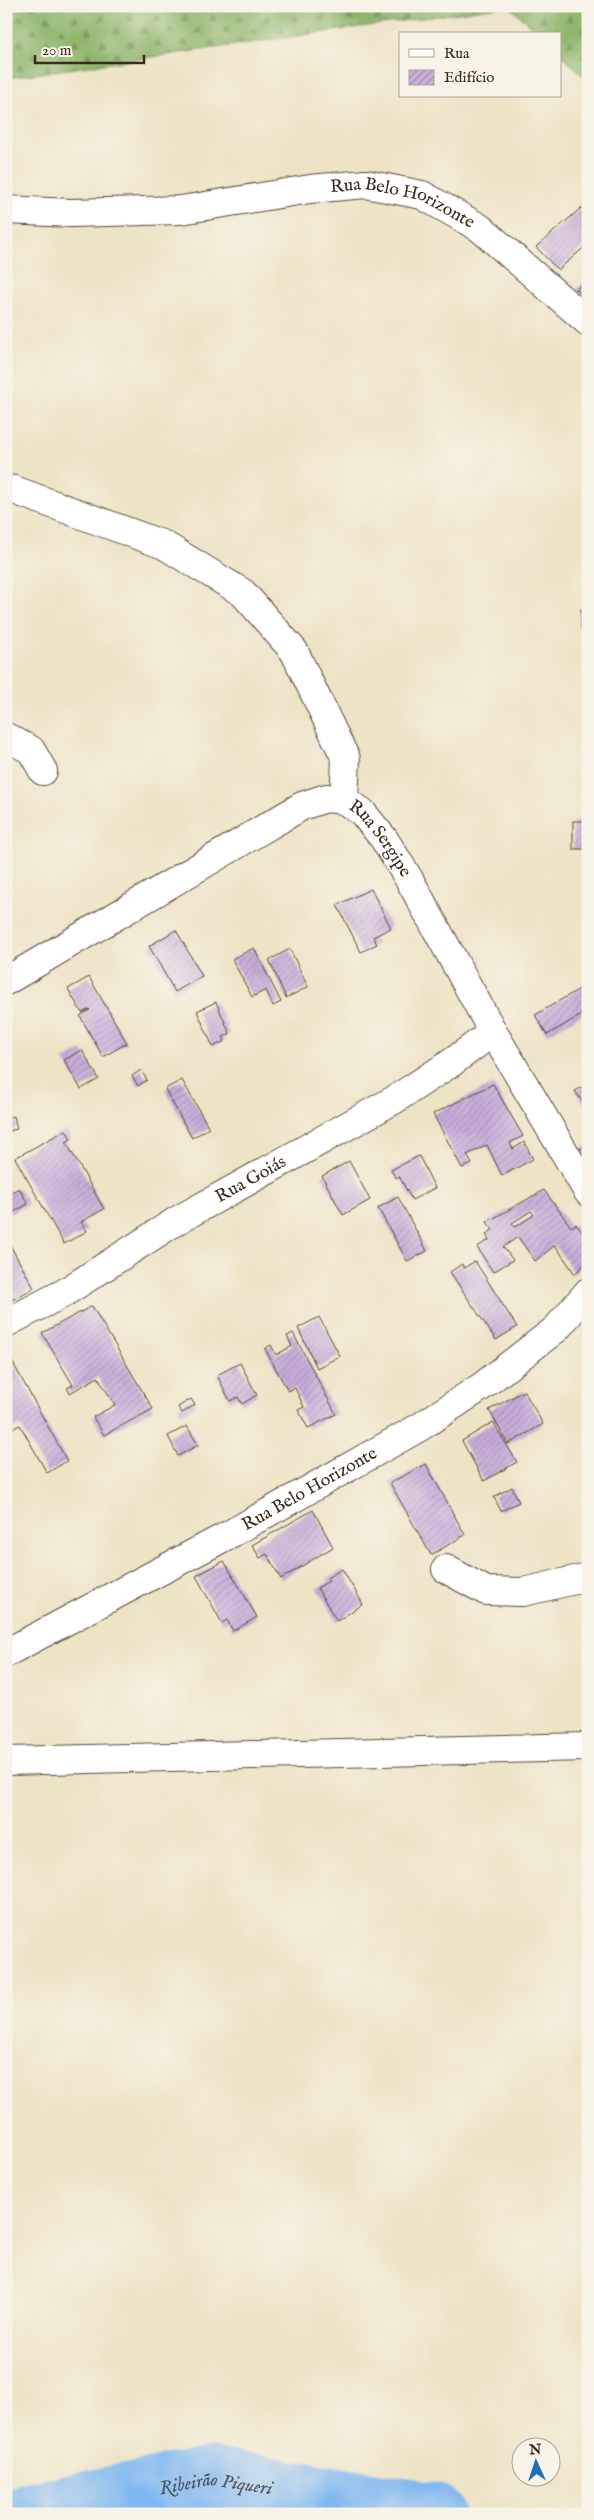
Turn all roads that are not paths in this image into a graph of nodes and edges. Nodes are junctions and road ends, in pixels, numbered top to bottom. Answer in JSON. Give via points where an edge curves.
{"nodes":[{"id":1,"x":6,"y":210,"type":"edge"},
{"id":2,"x":588,"y":322,"type":"edge"},
{"id":3,"x":6,"y":489,"type":"edge"},
{"id":4,"x":6,"y":737,"type":"edge"},
{"id":5,"x":43,"y":770,"type":"dead end"},
{"id":6,"x":344,"y":800,"type":"junction"},
{"id":7,"x":6,"y":981,"type":"edge"},
{"id":8,"x":493,"y":1032,"type":"junction"},
{"id":9,"x":588,"y":1192,"type":"edge"},
{"id":10,"x":588,"y":1292,"type":"edge"},
{"id":11,"x":6,"y":1323,"type":"edge"},
{"id":12,"x":446,"y":1569,"type":"dead end"},
{"id":13,"x":588,"y":1576,"type":"edge"},
{"id":14,"x":6,"y":1653,"type":"edge"},
{"id":15,"x":588,"y":1747,"type":"edge"},
{"id":16,"x":6,"y":1761,"type":"edge"}],
"edges":[{"from":1,"to":2,"type":"street","name":"Rua Belo Horizonte","via":[[71,213],[181,210],[366,184],[422,195],[480,228]]},
{"from":3,"to":6,"type":"street","via":[[164,545],[243,593],[294,651],[346,759]]},
{"from":4,"to":5,"type":"street","via":[[31,750]]},
{"from":6,"to":7,"type":"street","name":"Rua Sergipe","via":[[326,798],[302,806]]},
{"from":6,"to":8,"type":"street","name":"Rua Sergipe","via":[[362,812],[394,855]]},
{"from":8,"to":9,"type":"street","name":"Rua Sergipe"},
{"from":8,"to":11,"type":"street","name":"Rua Goiás","via":[[386,1104],[176,1221],[72,1288]]},
{"from":10,"to":14,"type":"street","name":"Rua Belo Horizonte","via":[[556,1329],[481,1387],[420,1427],[232,1533]]},
{"from":12,"to":13,"type":"street","via":[[486,1592],[523,1592]]},
{"from":15,"to":16,"type":"street"}]}
